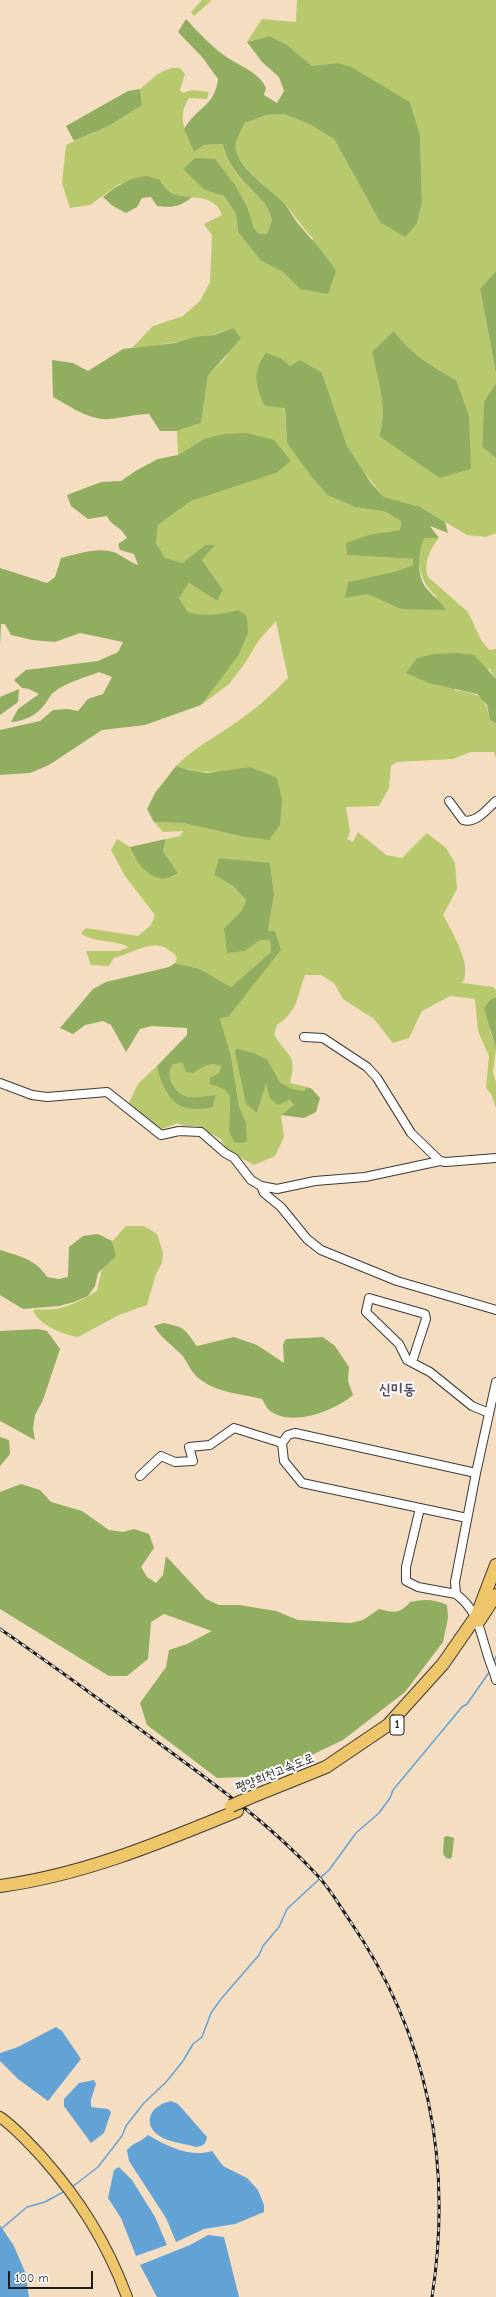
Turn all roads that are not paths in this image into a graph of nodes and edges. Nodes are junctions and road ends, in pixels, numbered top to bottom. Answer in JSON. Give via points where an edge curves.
{"nodes":[{"id":1,"x":449,"y":801,"type":"dead end"},
{"id":2,"x":496,"y":801,"type":"edge"},
{"id":3,"x":304,"y":1038,"type":"dead end"},
{"id":4,"x":0,"y":1083,"type":"edge"},
{"id":5,"x":496,"y":1158,"type":"edge"},
{"id":6,"x":440,"y":1161,"type":"junction"},
{"id":7,"x":261,"y":1186,"type":"junction"},
{"id":8,"x":496,"y":1310,"type":"edge"},
{"id":9,"x":412,"y":1362,"type":"junction"},
{"id":10,"x":496,"y":1382,"type":"edge"},
{"id":11,"x":489,"y":1413,"type":"junction"},
{"id":12,"x":282,"y":1443,"type":"junction"},
{"id":13,"x":476,"y":1473,"type":"junction"},
{"id":14,"x":140,"y":1476,"type":"dead end"},
{"id":15,"x":420,"y":1508,"type":"junction"},
{"id":16,"x":467,"y":1518,"type":"junction"},
{"id":17,"x":496,"y":1565,"type":"edge"},
{"id":18,"x":496,"y":1570,"type":"edge"},
{"id":19,"x":490,"y":1581,"type":"junction"},
{"id":20,"x":456,"y":1594,"type":"junction"},
{"id":21,"x":496,"y":1595,"type":"edge"},
{"id":22,"x":477,"y":1620,"type":"junction"},
{"id":23,"x":496,"y":1680,"type":"edge"},
{"id":24,"x":234,"y":1808,"type":"junction"},
{"id":25,"x":0,"y":1879,"type":"edge"},
{"id":26,"x":0,"y":1886,"type":"edge"},
{"id":27,"x":0,"y":2117,"type":"edge"},
{"id":28,"x":126,"y":2297,"type":"edge"}],
"edges":[{"from":1,"to":2,"type":"street","via":[[467,822],[478,817]]},
{"from":3,"to":6,"type":"street","via":[[323,1038],[367,1067],[377,1078],[411,1132]]},
{"from":4,"to":7,"type":"street","via":[[32,1095],[47,1097],[108,1092],[161,1135],[179,1131],[201,1132],[234,1158],[251,1180]]},
{"from":5,"to":6,"type":"street"},
{"from":6,"to":7,"type":"street","via":[[366,1177],[277,1189]]},
{"from":7,"to":8,"type":"street","via":[[264,1193],[282,1207],[307,1239],[321,1250],[397,1281]]},
{"from":9,"to":9,"type":"street","via":[[426,1319],[425,1314],[369,1298],[366,1312],[399,1344],[405,1357]]},
{"from":9,"to":11,"type":"street","via":[[430,1372],[472,1406]]},
{"from":10,"to":11,"type":"street"},
{"from":11,"to":13,"type":"street"},
{"from":12,"to":13,"type":"street","via":[[288,1435],[295,1433]]},
{"from":12,"to":14,"type":"street","via":[[234,1428],[210,1445],[189,1447],[193,1461],[175,1462],[161,1456]]},
{"from":12,"to":15,"type":"street","via":[[284,1461],[302,1483]]},
{"from":13,"to":16,"type":"street"},
{"from":15,"to":16,"type":"street"},
{"from":15,"to":20,"type":"street","via":[[406,1567],[406,1581],[418,1587]]},
{"from":16,"to":20,"type":"street","via":[[456,1570]]},
{"from":17,"to":19,"type":"highway","name":"평양희천고속도로","number":"1"},
{"from":18,"to":19,"type":"highway"},
{"from":19,"to":22,"type":"highway","name":"평양희천고속도로","number":"1"},
{"from":20,"to":22,"type":"street","via":[[469,1604]]},
{"from":21,"to":22,"type":"highway","name":"평양희천고속도로","number":"1"},
{"from":22,"to":23,"type":"street"},
{"from":22,"to":24,"type":"highway","name":"평양희천고속도로","number":"1","bridge":true,"via":[[443,1664],[388,1725],[326,1767]]},
{"from":24,"to":25,"type":"highway","name":"평양희천고속도로","number":"1","via":[[121,1851],[44,1872]]},
{"from":24,"to":26,"type":"highway","name":"평양희천고속도로","number":"1","via":[[128,1855],[75,1871]]},
{"from":27,"to":28,"type":"main road","via":[[33,2148],[78,2202],[104,2244]]}]}
